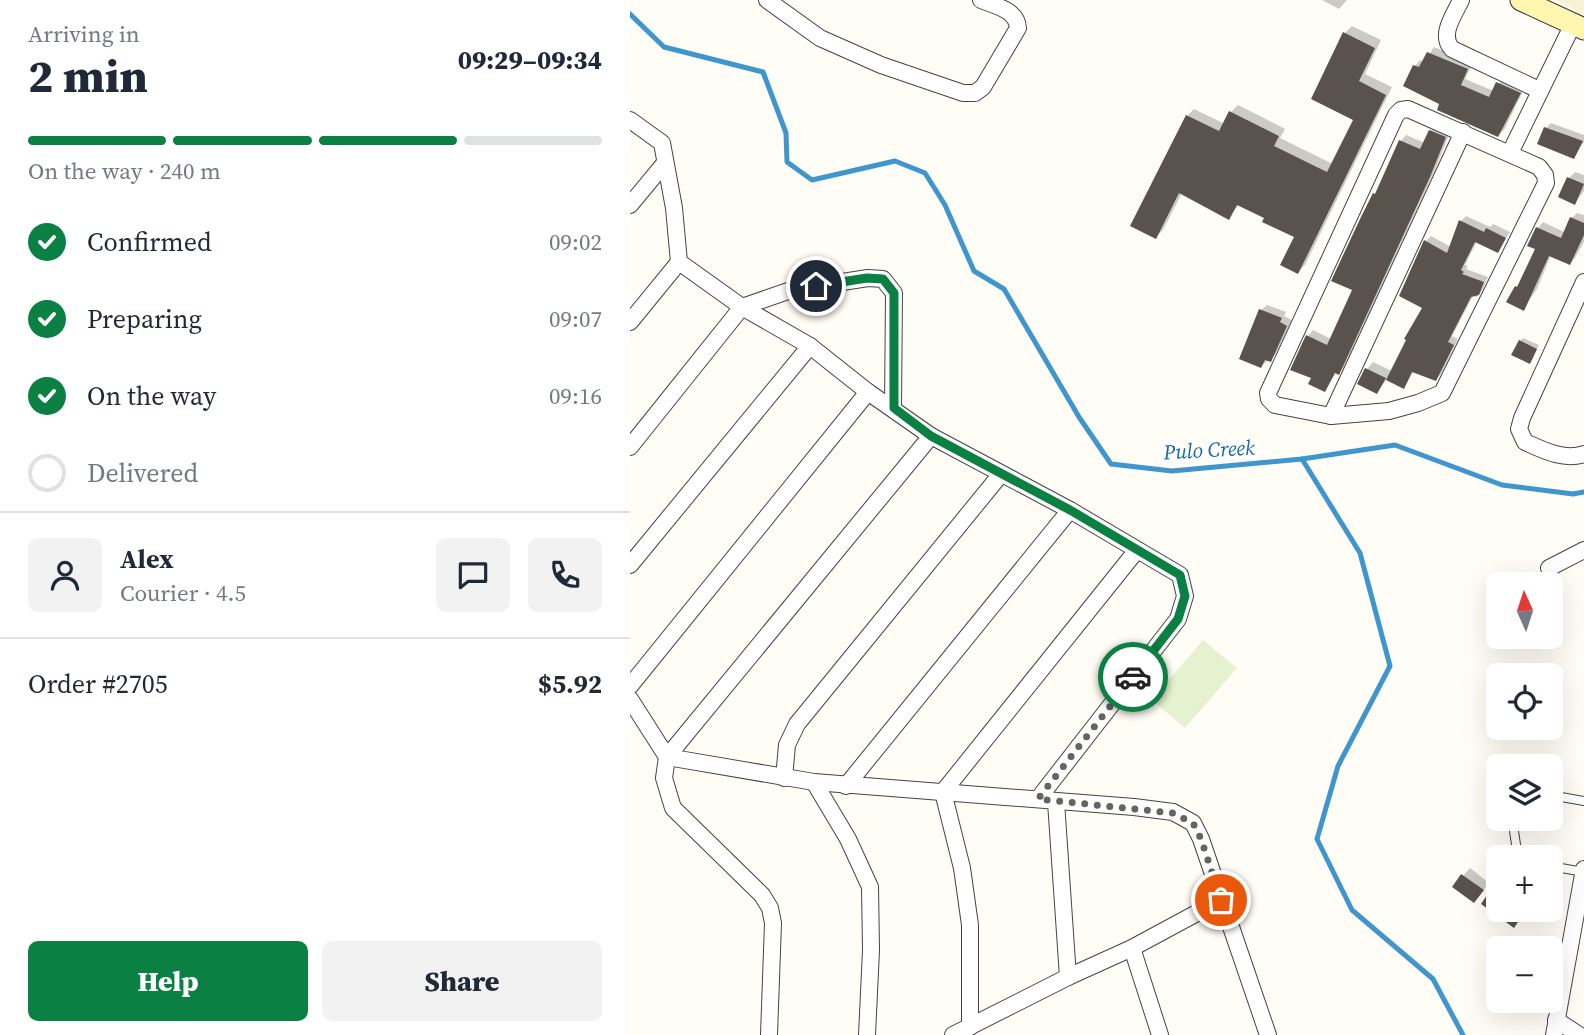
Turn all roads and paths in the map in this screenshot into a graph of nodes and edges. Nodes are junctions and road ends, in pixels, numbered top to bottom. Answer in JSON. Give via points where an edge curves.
{"nodes":[{"id":1,"x":767,"y":0,"type":"edge"},
{"id":2,"x":981,"y":0,"type":"edge"},
{"id":3,"x":1461,"y":0,"type":"edge"},
{"id":4,"x":1521,"y":0,"type":"edge"},
{"id":5,"x":1578,"y":26,"type":"edge"},
{"id":6,"x":1539,"y":90,"type":"junction"},
{"id":7,"x":630,"y":120,"type":"edge"},
{"id":8,"x":1463,"y":132,"type":"junction"},
{"id":9,"x":1510,"y":153,"type":"junction"},
{"id":10,"x":664,"y":164,"type":"junction"},
{"id":11,"x":630,"y":205,"type":"edge"},
{"id":12,"x":679,"y":262,"type":"junction"},
{"id":13,"x":1584,"y":282,"type":"edge"},
{"id":14,"x":741,"y":307,"type":"junction"},
{"id":15,"x":630,"y":322,"type":"edge"},
{"id":16,"x":810,"y":346,"type":"junction"},
{"id":17,"x":868,"y":393,"type":"junction"},
{"id":18,"x":894,"y":408,"type":"junction"},
{"id":19,"x":1331,"y":416,"type":"junction"},
{"id":20,"x":931,"y":436,"type":"junction"},
{"id":21,"x":630,"y":447,"type":"edge"},
{"id":22,"x":1584,"y":454,"type":"edge"},
{"id":23,"x":1001,"y":474,"type":"junction"},
{"id":24,"x":1070,"y":510,"type":"junction"},
{"id":25,"x":1137,"y":550,"type":"junction"},
{"id":26,"x":1584,"y":550,"type":"edge"},
{"id":27,"x":630,"y":565,"type":"edge"},
{"id":28,"x":1549,"y":568,"type":"dead end"},
{"id":29,"x":630,"y":687,"type":"edge"},
{"id":30,"x":630,"y":699,"type":"edge"},
{"id":31,"x":667,"y":757,"type":"junction"},
{"id":32,"x":784,"y":778,"type":"junction"},
{"id":33,"x":814,"y":782,"type":"junction"},
{"id":34,"x":846,"y":786,"type":"junction"},
{"id":35,"x":943,"y":792,"type":"junction"},
{"id":36,"x":1563,"y":797,"type":"edge"},
{"id":37,"x":1038,"y":799,"type":"junction"},
{"id":38,"x":1584,"y":801,"type":"edge"},
{"id":39,"x":1056,"y":802,"type":"junction"},
{"id":40,"x":1563,"y":868,"type":"edge"},
{"id":41,"x":1584,"y":871,"type":"edge"},
{"id":42,"x":1221,"y":900,"type":"junction"},
{"id":43,"x":1132,"y":948,"type":"junction"},
{"id":44,"x":1068,"y":976,"type":"junction"},
{"id":45,"x":970,"y":1027,"type":"junction"},
{"id":46,"x":1555,"y":1028,"type":"edge"},
{"id":47,"x":769,"y":1035,"type":"edge"},
{"id":48,"x":867,"y":1035,"type":"edge"},
{"id":49,"x":953,"y":1035,"type":"edge"},
{"id":50,"x":1160,"y":1035,"type":"edge"},
{"id":51,"x":1268,"y":1035,"type":"edge"},
{"id":52,"x":1579,"y":1035,"type":"edge"}],
"edges":[{"from":1,"to":2,"type":"street","via":[[820,38],[963,93],[983,87],[1018,28],[1013,13]]},
{"from":3,"to":6,"type":"street","via":[[1445,36],[1452,49]]},
{"from":4,"to":5,"type":"street"},
{"from":5,"to":6,"type":"street"},
{"from":6,"to":9,"type":"street"},
{"from":7,"to":10,"type":"street","via":[[662,143]]},
{"from":8,"to":9,"type":"street"},
{"from":8,"to":19,"type":"street"},
{"from":8,"to":19,"type":"street","via":[[1408,109],[1396,115],[1268,393],[1275,405]]},
{"from":9,"to":19,"type":"street","via":[[1539,167],[1546,183],[1442,393],[1389,411]]},
{"from":10,"to":11,"type":"street"},
{"from":10,"to":12,"type":"street"},
{"from":12,"to":14,"type":"street"},
{"from":12,"to":15,"type":"street"},
{"from":13,"to":22,"type":"street","via":[[1519,429],[1525,442],[1545,451],[1573,458]]},
{"from":14,"to":16,"type":"street"},
{"from":14,"to":18,"type":"street","via":[[791,290],[883,279],[894,293]]},
{"from":14,"to":21,"type":"street"},
{"from":16,"to":17,"type":"street"},
{"from":16,"to":27,"type":"street"},
{"from":17,"to":18,"type":"street"},
{"from":17,"to":29,"type":"street"},
{"from":18,"to":20,"type":"street"},
{"from":20,"to":23,"type":"street"},
{"from":20,"to":31,"type":"street"},
{"from":23,"to":24,"type":"street"},
{"from":23,"to":32,"type":"street","via":[[797,724],[788,744]]},
{"from":24,"to":25,"type":"street"},
{"from":24,"to":34,"type":"street"},
{"from":25,"to":35,"type":"street"},
{"from":25,"to":37,"type":"street","via":[[1180,575],[1185,596],[1178,619]]},
{"from":26,"to":28,"type":"street"},
{"from":30,"to":31,"type":"street"},
{"from":31,"to":32,"type":"street"},
{"from":31,"to":47,"type":"street","via":[[664,778],[673,808],[770,908]]},
{"from":32,"to":33,"type":"street"},
{"from":33,"to":34,"type":"street"},
{"from":33,"to":48,"type":"street","via":[[870,887]]},
{"from":34,"to":35,"type":"street"},
{"from":35,"to":37,"type":"street"},
{"from":35,"to":45,"type":"street","via":[[962,868],[970,925]]},
{"from":36,"to":38,"type":"lane"},
{"from":37,"to":39,"type":"street"},
{"from":39,"to":42,"type":"street","via":[[1134,807],[1173,813],[1193,823]]},
{"from":39,"to":44,"type":"street"},
{"from":40,"to":41,"type":"lane"},
{"from":41,"to":46,"type":"street"},
{"from":42,"to":43,"type":"street"},
{"from":42,"to":51,"type":"street"},
{"from":43,"to":44,"type":"street"},
{"from":43,"to":50,"type":"street"},
{"from":44,"to":45,"type":"street"},
{"from":45,"to":49,"type":"street"},
{"from":46,"to":52,"type":"street"}]}
